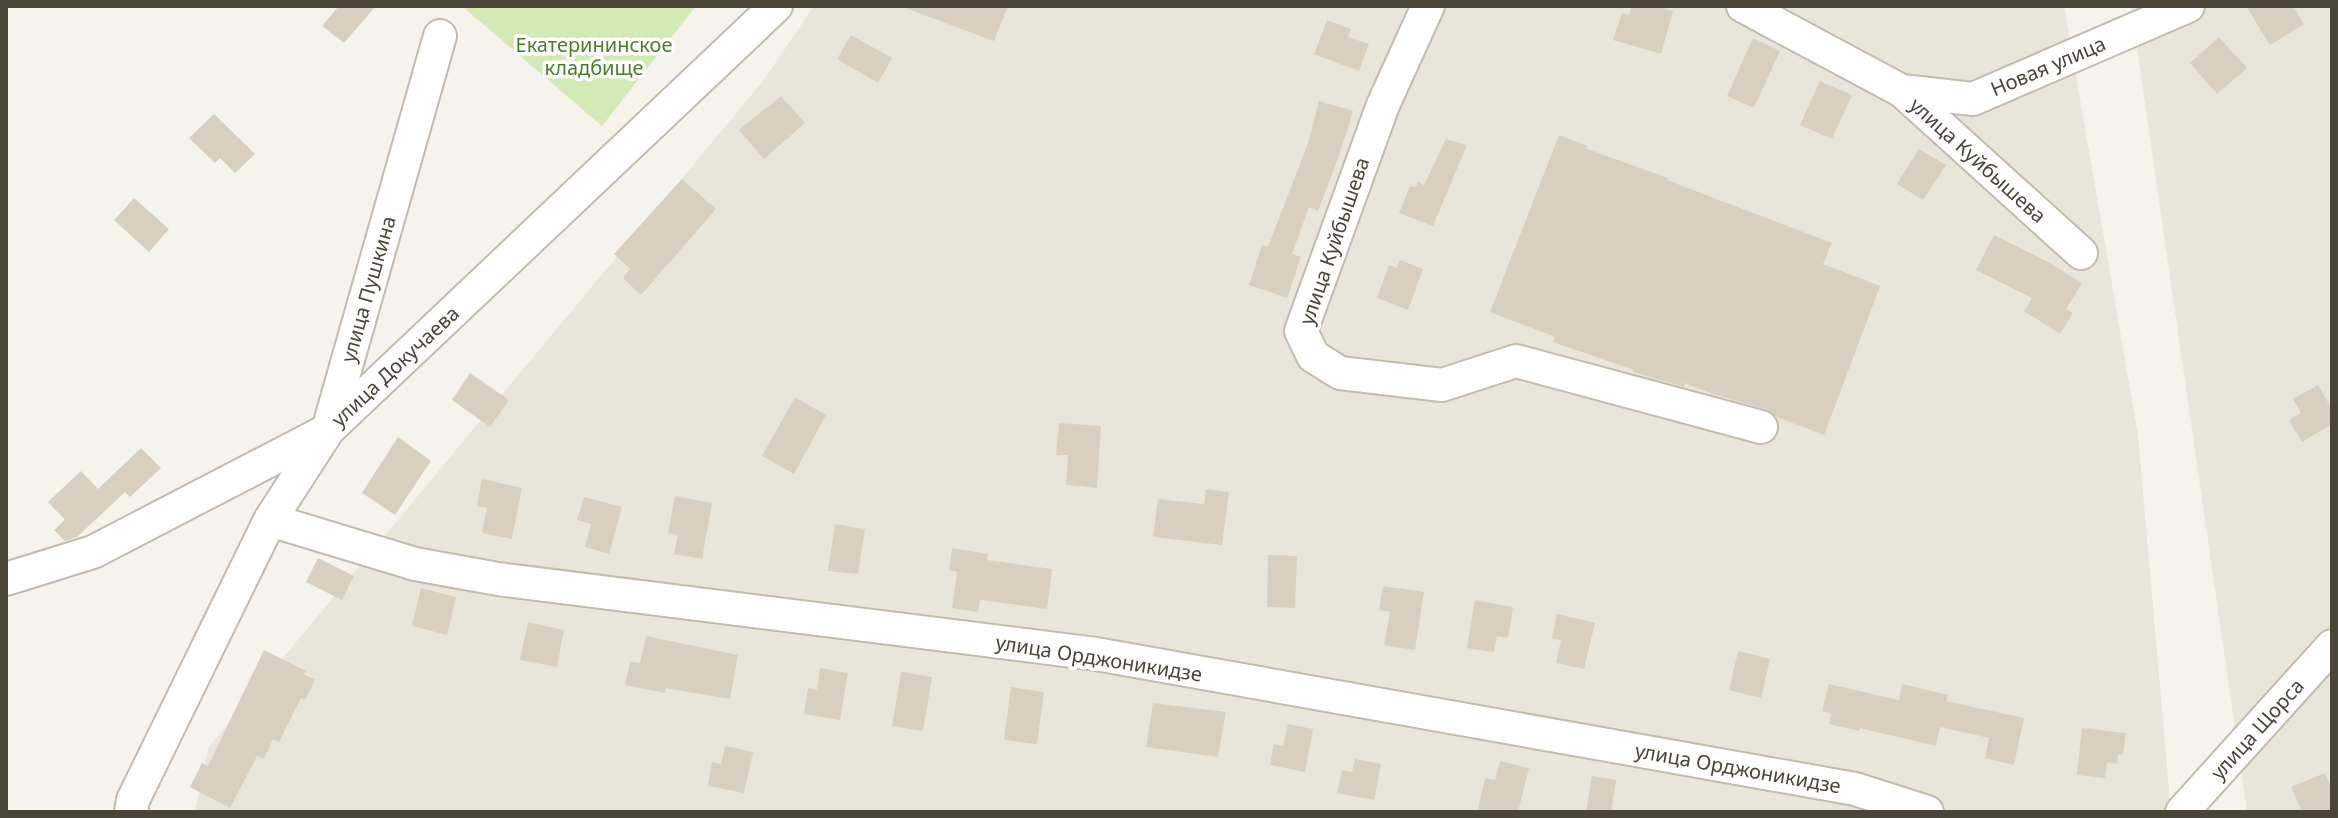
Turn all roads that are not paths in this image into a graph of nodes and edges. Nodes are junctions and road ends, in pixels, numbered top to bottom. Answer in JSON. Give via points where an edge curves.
{"nodes":[{"id":1,"x":776,"y":6,"type":"edge"},
{"id":2,"x":1428,"y":6,"type":"edge"},
{"id":3,"x":1743,"y":6,"type":"edge"},
{"id":4,"x":2188,"y":6,"type":"edge"},
{"id":5,"x":440,"y":36,"type":"dead end"},
{"id":6,"x":1902,"y":91,"type":"junction"},
{"id":7,"x":2081,"y":253,"type":"dead end"},
{"id":8,"x":1761,"y":427,"type":"dead end"},
{"id":9,"x":328,"y":430,"type":"junction"},
{"id":10,"x":270,"y":520,"type":"junction"},
{"id":11,"x":6,"y":579,"type":"edge"},
{"id":12,"x":2332,"y":646,"type":"edge"},
{"id":13,"x":131,"y":812,"type":"edge"},
{"id":14,"x":1927,"y":812,"type":"edge"},
{"id":15,"x":2182,"y":812,"type":"edge"}],
"edges":[{"from":1,"to":9,"type":"street","name":"улица Докучаева"},
{"from":2,"to":8,"type":"street","name":"улица Куйбышева","via":[[1383,105],[1301,331],[1313,356],[1340,373],[1442,385],[1516,361]]},
{"from":3,"to":6,"type":"street","name":"улица Куйбышева"},
{"from":4,"to":6,"type":"street","name":"Новая улица","via":[[1973,99]]},
{"from":5,"to":9,"type":"street","name":"улица Пушкина"},
{"from":6,"to":7,"type":"street","name":"улица Куйбышева"},
{"from":9,"to":10,"type":"street","name":"улица Докучаева"},
{"from":9,"to":11,"type":"street","via":[[93,552]]},
{"from":10,"to":13,"type":"street","name":"улица Докучаева"},
{"from":10,"to":14,"type":"street","name":"улица Орджоникидзе","via":[[415,564],[498,579],[1096,654],[1855,789]]},
{"from":12,"to":15,"type":"street","name":"улица Щорса"}]}
